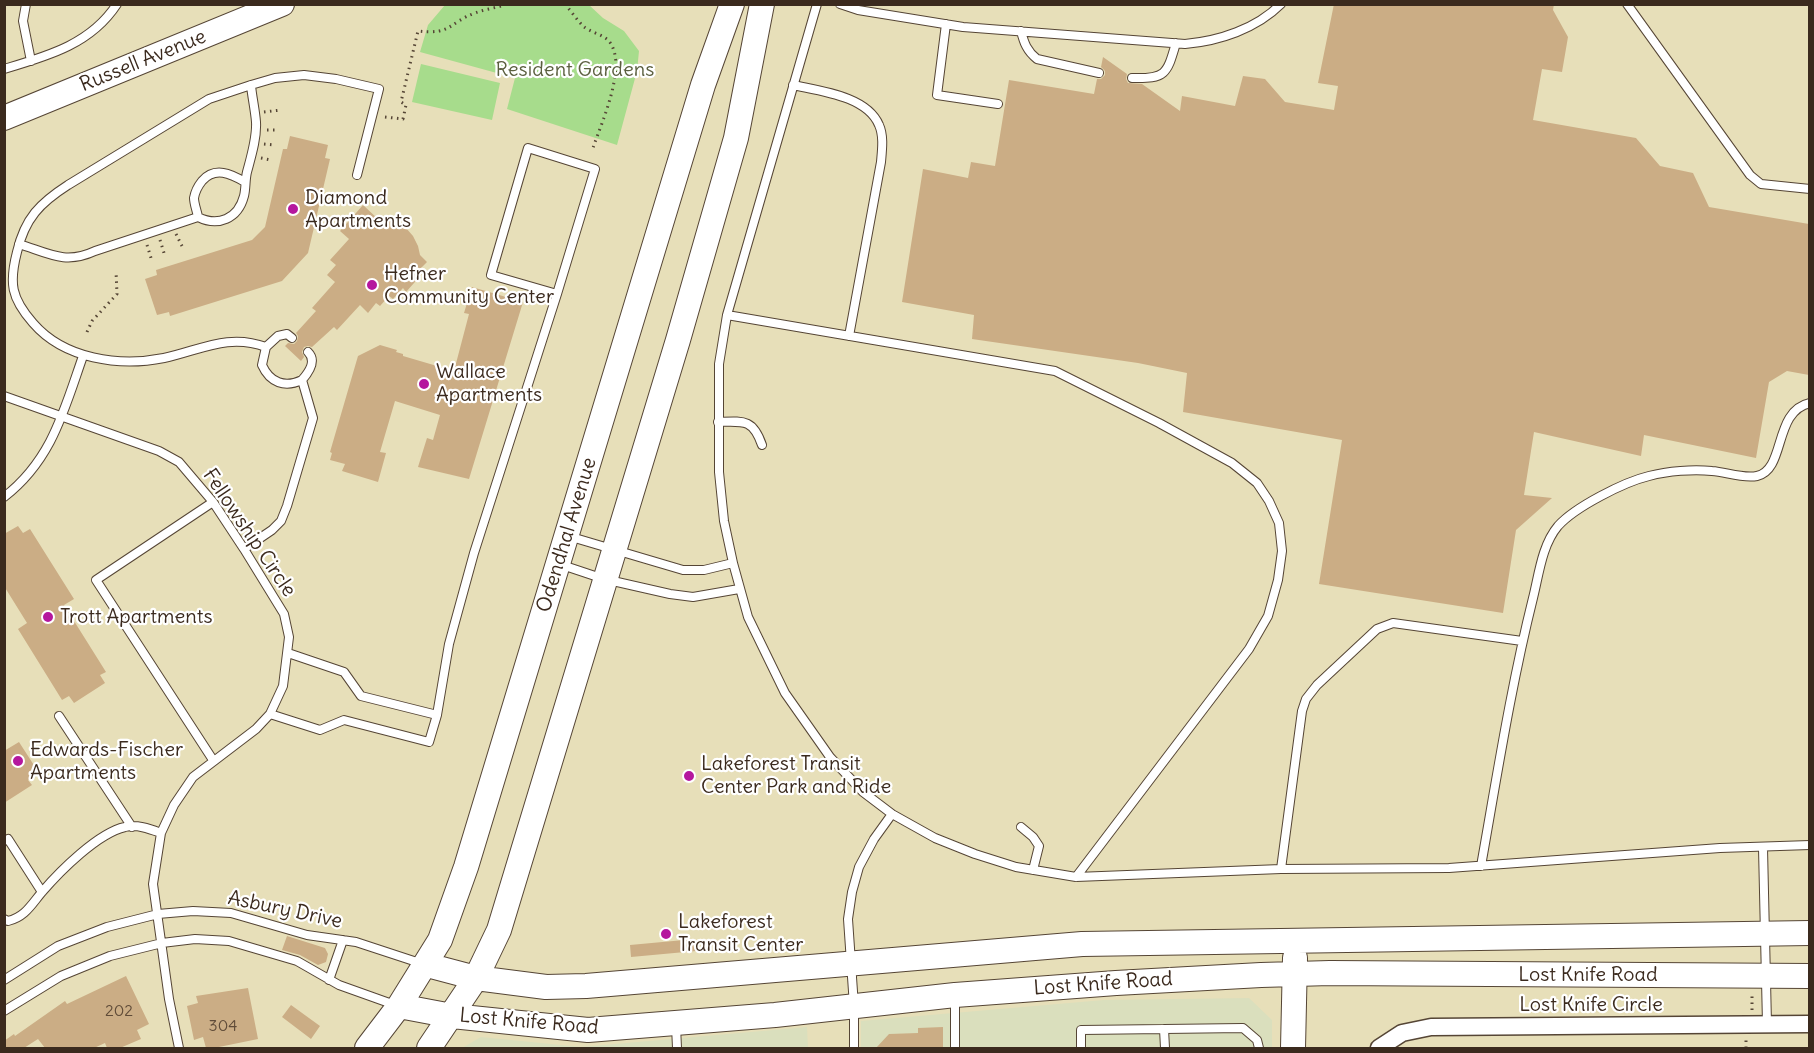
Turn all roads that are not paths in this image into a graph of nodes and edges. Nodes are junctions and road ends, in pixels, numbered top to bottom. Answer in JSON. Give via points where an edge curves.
{"nodes":[{"id":1,"x":26,"y":4,"type":"edge"},
{"id":2,"x":117,"y":4,"type":"edge"},
{"id":3,"x":282,"y":4,"type":"edge"},
{"id":4,"x":732,"y":4,"type":"edge"},
{"id":5,"x":762,"y":4,"type":"edge"},
{"id":6,"x":817,"y":4,"type":"edge"},
{"id":7,"x":840,"y":4,"type":"edge"},
{"id":8,"x":1281,"y":4,"type":"edge"},
{"id":9,"x":1627,"y":4,"type":"edge"},
{"id":10,"x":946,"y":24,"type":"junction"},
{"id":11,"x":1021,"y":31,"type":"junction"},
{"id":12,"x":1176,"y":43,"type":"junction"},
{"id":13,"x":31,"y":61,"type":"junction"},
{"id":14,"x":4,"y":69,"type":"edge"},
{"id":15,"x":1099,"y":73,"type":"dead end"},
{"id":16,"x":1132,"y":78,"type":"dead end"},
{"id":17,"x":250,"y":85,"type":"junction"},
{"id":18,"x":793,"y":85,"type":"junction"},
{"id":19,"x":998,"y":104,"type":"dead end"},
{"id":20,"x":4,"y":118,"type":"edge"},
{"id":21,"x":357,"y":175,"type":"dead end"},
{"id":22,"x":245,"y":182,"type":"junction"},
{"id":23,"x":1809,"y":189,"type":"edge"},
{"id":24,"x":198,"y":217,"type":"junction"},
{"id":25,"x":19,"y":244,"type":"junction"},
{"id":26,"x":557,"y":294,"type":"junction"},
{"id":27,"x":727,"y":315,"type":"junction"},
{"id":28,"x":849,"y":336,"type":"junction"},
{"id":29,"x":292,"y":338,"type":"dead end"},
{"id":30,"x":266,"y":347,"type":"junction"},
{"id":31,"x":308,"y":352,"type":"dead end"},
{"id":32,"x":83,"y":356,"type":"junction"},
{"id":33,"x":302,"y":380,"type":"junction"},
{"id":34,"x":4,"y":396,"type":"edge"},
{"id":35,"x":1809,"y":403,"type":"edge"},
{"id":36,"x":62,"y":416,"type":"junction"},
{"id":37,"x":718,"y":422,"type":"junction"},
{"id":38,"x":762,"y":445,"type":"dead end"},
{"id":39,"x":4,"y":497,"type":"edge"},
{"id":40,"x":213,"y":502,"type":"junction"},
{"id":41,"x":567,"y":536,"type":"junction"},
{"id":42,"x":244,"y":549,"type":"junction"},
{"id":43,"x":614,"y":550,"type":"junction"},
{"id":44,"x":557,"y":563,"type":"junction"},
{"id":45,"x":733,"y":563,"type":"junction"},
{"id":46,"x":604,"y":579,"type":"junction"},
{"id":47,"x":739,"y":589,"type":"junction"},
{"id":48,"x":1522,"y":640,"type":"junction"},
{"id":49,"x":288,"y":653,"type":"junction"},
{"id":50,"x":270,"y":714,"type":"junction"},
{"id":51,"x":437,"y":715,"type":"junction"},
{"id":52,"x":59,"y":716,"type":"dead end"},
{"id":53,"x":213,"y":760,"type":"junction"},
{"id":54,"x":892,"y":814,"type":"junction"},
{"id":55,"x":132,"y":827,"type":"junction"},
{"id":56,"x":1021,"y":827,"type":"dead end"},
{"id":57,"x":161,"y":833,"type":"junction"},
{"id":58,"x":4,"y":841,"type":"edge"},
{"id":59,"x":1809,"y":845,"type":"edge"},
{"id":60,"x":1763,"y":848,"type":"junction"},
{"id":61,"x":1481,"y":866,"type":"junction"},
{"id":62,"x":1281,"y":869,"type":"junction"},
{"id":63,"x":1033,"y":870,"type":"junction"},
{"id":64,"x":1076,"y":877,"type":"junction"},
{"id":65,"x":42,"y":892,"type":"junction"},
{"id":66,"x":158,"y":914,"type":"junction"},
{"id":67,"x":4,"y":919,"type":"edge"},
{"id":68,"x":1809,"y":933,"type":"edge"},
{"id":69,"x":1766,"y":935,"type":"junction"},
{"id":70,"x":343,"y":940,"type":"junction"},
{"id":71,"x":1295,"y":942,"type":"junction"},
{"id":72,"x":162,"y":943,"type":"junction"},
{"id":73,"x":851,"y":963,"type":"junction"},
{"id":74,"x":427,"y":965,"type":"junction"},
{"id":75,"x":1294,"y":974,"type":"junction"},
{"id":76,"x":1809,"y":976,"type":"edge"},
{"id":77,"x":476,"y":978,"type":"junction"},
{"id":78,"x":4,"y":980,"type":"edge"},
{"id":79,"x":329,"y":980,"type":"junction"},
{"id":80,"x":1759,"y":983,"type":"junction"},
{"id":81,"x":955,"y":995,"type":"junction"},
{"id":82,"x":399,"y":1006,"type":"junction"},
{"id":83,"x":854,"y":1006,"type":"junction"},
{"id":84,"x":4,"y":1011,"type":"edge"},
{"id":85,"x":452,"y":1016,"type":"junction"},
{"id":86,"x":676,"y":1023,"type":"junction"},
{"id":87,"x":1767,"y":1024,"type":"junction"},
{"id":88,"x":1809,"y":1024,"type":"edge"},
{"id":89,"x":1164,"y":1029,"type":"junction"},
{"id":90,"x":179,"y":1048,"type":"edge"},
{"id":91,"x":367,"y":1048,"type":"edge"},
{"id":92,"x":429,"y":1048,"type":"edge"},
{"id":93,"x":677,"y":1048,"type":"edge"},
{"id":94,"x":854,"y":1048,"type":"edge"},
{"id":95,"x":955,"y":1048,"type":"edge"},
{"id":96,"x":1081,"y":1048,"type":"edge"},
{"id":97,"x":1164,"y":1048,"type":"edge"},
{"id":98,"x":1259,"y":1048,"type":"edge"},
{"id":99,"x":1293,"y":1048,"type":"edge"},
{"id":100,"x":1379,"y":1048,"type":"edge"}],
"edges":[{"from":1,"to":13,"type":"lane","via":[[23,21]]},
{"from":2,"to":13,"type":"lane","via":[[97,29],[79,42]]},
{"from":3,"to":20,"type":"street","name":"Russell Avenue"},
{"from":4,"to":41,"type":"street","name":"Odendhal Avenue","via":[[703,85]]},
{"from":5,"to":43,"type":"street","via":[[736,138]]},
{"from":6,"to":18,"type":"lane"},
{"from":7,"to":10,"type":"lane"},
{"from":8,"to":12,"type":"lane","via":[[1264,18],[1209,42]]},
{"from":9,"to":23,"type":"lane","via":[[1750,175],[1761,184]]},
{"from":10,"to":11,"type":"lane"},
{"from":10,"to":19,"type":"lane","via":[[937,94]]},
{"from":11,"to":12,"type":"lane"},
{"from":11,"to":15,"type":"lane","via":[[1029,52],[1037,59]]},
{"from":12,"to":16,"type":"lane","via":[[1165,72],[1157,77]]},
{"from":13,"to":14,"type":"lane"},
{"from":17,"to":21,"type":"lane","via":[[304,75],[379,90]]},
{"from":17,"to":22,"type":"lane","via":[[256,123]]},
{"from":17,"to":25,"type":"lane","via":[[209,99],[46,200],[28,221]]},
{"from":18,"to":27,"type":"lane"},
{"from":18,"to":28,"type":"lane","via":[[848,98],[867,110],[879,124],[880,162]]},
{"from":22,"to":24,"type":"lane","via":[[244,195],[229,219],[218,223]]},
{"from":22,"to":24,"type":"lane","via":[[220,172],[207,176],[194,199]]},
{"from":24,"to":25,"type":"lane","via":[[80,258],[65,258]]},
{"from":25,"to":32,"type":"lane","via":[[11,276],[23,312],[57,345]]},
{"from":26,"to":26,"type":"lane","via":[[595,169],[528,148],[491,274]]},
{"from":26,"to":51,"type":"lane","via":[[474,553],[449,644]]},
{"from":27,"to":28,"type":"lane"},
{"from":27,"to":37,"type":"lane","via":[[719,364]]},
{"from":28,"to":64,"type":"lane","via":[[1055,371],[1232,463],[1257,483],[1279,523],[1278,580],[1268,616],[1249,649]]},
{"from":29,"to":30,"type":"lane","via":[[287,334],[278,336]]},
{"from":30,"to":32,"type":"lane","via":[[236,340],[162,358],[126,362]]},
{"from":30,"to":33,"type":"lane","via":[[262,365],[271,379],[284,385]]},
{"from":31,"to":33,"type":"lane","via":[[313,362]]},
{"from":32,"to":36,"type":"lane"},
{"from":33,"to":42,"type":"lane","via":[[313,418],[287,506],[272,530]]},
{"from":34,"to":36,"type":"lane","name":"Fellowship Circle"},
{"from":35,"to":48,"type":"lane","via":[[1788,418],[1771,466],[1764,474],[1756,477],[1711,471],[1649,476],[1577,509],[1546,544]]},
{"from":36,"to":39,"type":"lane","via":[[47,450]]},
{"from":36,"to":40,"type":"lane","name":"Fellowship Circle","via":[[159,451],[178,462]]},
{"from":37,"to":38,"type":"lane","via":[[749,424],[757,431]]},
{"from":37,"to":45,"type":"lane","via":[[722,501]]},
{"from":40,"to":42,"type":"lane","name":"Fellowship Circle"},
{"from":40,"to":53,"type":"lane","via":[[96,579]]},
{"from":41,"to":43,"type":"lane"},
{"from":41,"to":44,"type":"street","name":"Odendhal Avenue"},
{"from":42,"to":49,"type":"lane","name":"Fellowship Circle","via":[[284,614]]},
{"from":43,"to":45,"type":"lane","via":[[684,570]]},
{"from":43,"to":46,"type":"street"},
{"from":44,"to":46,"type":"lane"},
{"from":44,"to":74,"type":"street","name":"Odendhal Avenue","via":[[466,867]]},
{"from":45,"to":47,"type":"lane"},
{"from":46,"to":47,"type":"lane","via":[[693,597]]},
{"from":46,"to":77,"type":"street","via":[[499,930]]},
{"from":47,"to":54,"type":"lane","via":[[754,630],[797,712],[863,792]]},
{"from":48,"to":61,"type":"lane"},
{"from":48,"to":62,"type":"lane","via":[[1393,623],[1377,629],[1325,678],[1306,699],[1302,711]]},
{"from":49,"to":50,"type":"lane","name":"Fellowship Circle","via":[[283,686]]},
{"from":49,"to":51,"type":"lane","via":[[344,672],[362,696]]},
{"from":50,"to":51,"type":"lane","via":[[320,730],[344,720],[429,742]]},
{"from":50,"to":53,"type":"lane","name":"Fellowship Circle"},
{"from":52,"to":55,"type":"lane"},
{"from":53,"to":57,"type":"lane","name":"Fellowship Circle","via":[[193,777]]},
{"from":54,"to":63,"type":"lane","via":[[955,846]]},
{"from":54,"to":73,"type":"lane","via":[[859,867],[852,892],[848,920]]},
{"from":55,"to":57,"type":"lane"},
{"from":55,"to":65,"type":"lane","via":[[104,836]]},
{"from":56,"to":63,"type":"lane","via":[[1039,846]]},
{"from":57,"to":66,"type":"lane","name":"Fellowship Circle","via":[[153,884]]},
{"from":58,"to":65,"type":"lane","via":[[8,839]]},
{"from":59,"to":60,"type":"lane"},
{"from":60,"to":61,"type":"lane"},
{"from":60,"to":69,"type":"lane"},
{"from":61,"to":62,"type":"lane"},
{"from":62,"to":64,"type":"lane"},
{"from":63,"to":64,"type":"lane"},
{"from":65,"to":67,"type":"lane","via":[[26,913],[17,919]]},
{"from":66,"to":70,"type":"lane","name":"Asbury Drive","via":[[231,913],[307,935]]},
{"from":66,"to":72,"type":"lane","name":"Fellowship Circle"},
{"from":66,"to":78,"type":"lane","name":"Asbury Drive","via":[[106,927],[58,946]]},
{"from":68,"to":69,"type":"street","name":"Lost Knife Road"},
{"from":69,"to":71,"type":"street","name":"Lost Knife Road"},
{"from":69,"to":80,"type":"lane"},
{"from":70,"to":74,"type":"lane","name":"Asbury Drive"},
{"from":70,"to":79,"type":"lane"},
{"from":71,"to":73,"type":"street","name":"Lost Knife Road","via":[[1082,945]]},
{"from":71,"to":75,"type":"street"},
{"from":72,"to":79,"type":"lane","via":[[195,939],[229,941],[297,961]]},
{"from":72,"to":84,"type":"lane","via":[[110,956],[61,976]]},
{"from":72,"to":90,"type":"lane","name":"Fellowship Circle"},
{"from":73,"to":77,"type":"street","name":"Lost Knife Road","via":[[586,986],[546,987]]},
{"from":73,"to":83,"type":"lane"},
{"from":74,"to":77,"type":"street","name":"Lost Knife Road"},
{"from":74,"to":82,"type":"street","name":"Odendhal Avenue"},
{"from":75,"to":80,"type":"street","name":"Lost Knife Road"},
{"from":75,"to":81,"type":"street","name":"Lost Knife Road","via":[[1116,982]]},
{"from":75,"to":99,"type":"street"},
{"from":76,"to":80,"type":"street","name":"Lost Knife Road"},
{"from":77,"to":85,"type":"street"},
{"from":79,"to":82,"type":"lane"},
{"from":80,"to":87,"type":"lane"},
{"from":81,"to":83,"type":"street","name":"Lost Knife Road"},
{"from":81,"to":95,"type":"lane"},
{"from":82,"to":85,"type":"street","name":"Lost Knife Road"},
{"from":82,"to":91,"type":"street","name":"Odendhal Avenue"},
{"from":83,"to":86,"type":"street","name":"Lost Knife Road"},
{"from":83,"to":94,"type":"lane"},
{"from":85,"to":86,"type":"street","name":"Lost Knife Road","via":[[588,1030]]},
{"from":85,"to":92,"type":"street"},
{"from":86,"to":93,"type":"lane"},
{"from":87,"to":88,"type":"street","name":"Lost Knife Circle"},
{"from":87,"to":100,"type":"street","name":"Lost Knife Circle","via":[[1431,1027],[1402,1033]]},
{"from":89,"to":96,"type":"lane","via":[[1081,1030]]},
{"from":89,"to":97,"type":"lane"},
{"from":89,"to":98,"type":"lane","via":[[1243,1028],[1257,1040]]}]}
